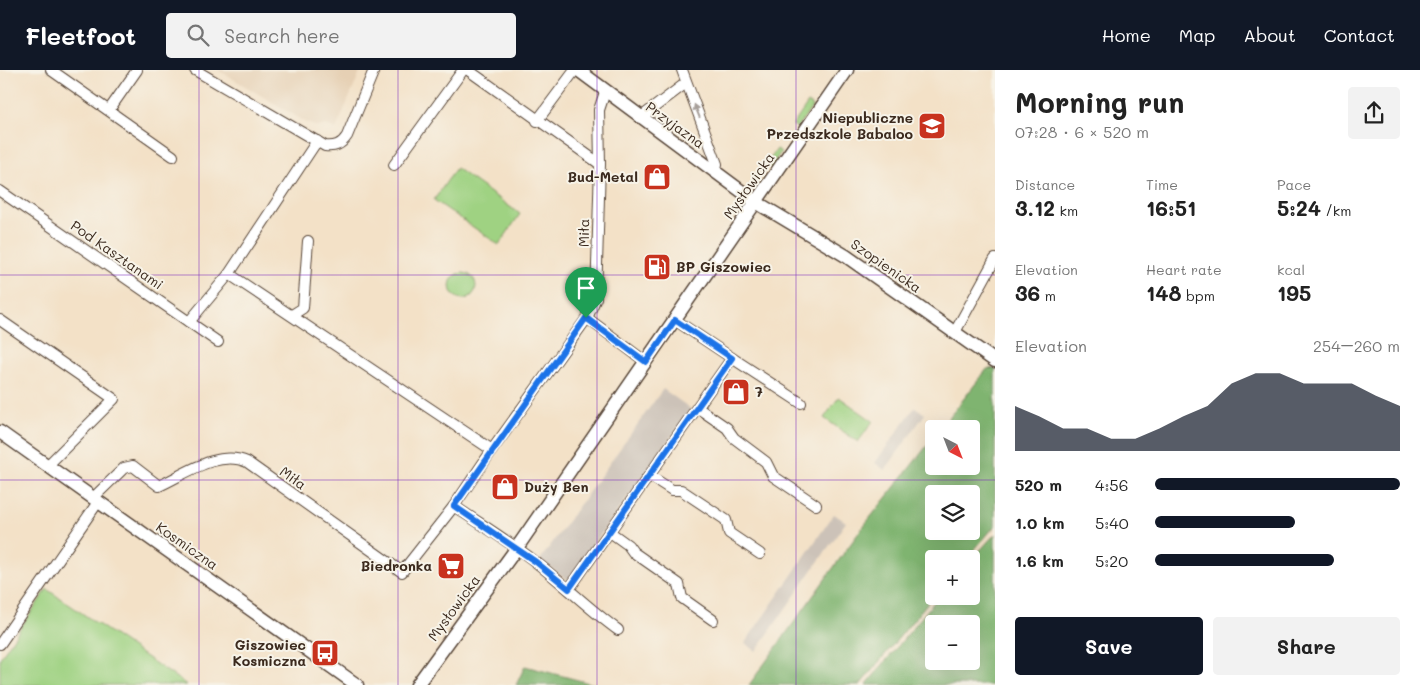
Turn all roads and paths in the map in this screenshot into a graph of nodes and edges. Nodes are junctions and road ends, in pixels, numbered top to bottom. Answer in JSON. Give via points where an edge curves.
{"nodes":[{"id":1,"x":51,"y":70,"type":"edge"},
{"id":2,"x":137,"y":70,"type":"edge"},
{"id":3,"x":195,"y":70,"type":"edge"},
{"id":4,"x":374,"y":70,"type":"edge"},
{"id":5,"x":463,"y":70,"type":"edge"},
{"id":6,"x":468,"y":70,"type":"edge"},
{"id":7,"x":576,"y":70,"type":"edge"},
{"id":8,"x":682,"y":70,"type":"edge"},
{"id":9,"x":847,"y":70,"type":"edge"},
{"id":10,"x":686,"y":83,"type":"junction"},
{"id":11,"x":605,"y":92,"type":"junction"},
{"id":12,"x":109,"y":110,"type":"junction"},
{"id":13,"x":640,"y":118,"type":"junction"},
{"id":14,"x":537,"y":120,"type":"junction"},
{"id":15,"x":317,"y":141,"type":"junction"},
{"id":16,"x":173,"y":156,"type":"dead end"},
{"id":17,"x":600,"y":164,"type":"junction"},
{"id":18,"x":394,"y":165,"type":"dead end"},
{"id":19,"x":715,"y":172,"type":"junction"},
{"id":20,"x":0,"y":191,"type":"edge"},
{"id":21,"x":756,"y":202,"type":"junction"},
{"id":22,"x":308,"y":241,"type":"dead end"},
{"id":23,"x":995,"y":259,"type":"edge"},
{"id":24,"x":229,"y":274,"type":"junction"},
{"id":25,"x":292,"y":315,"type":"junction"},
{"id":26,"x":586,"y":318,"type":"junction"},
{"id":27,"x":0,"y":320,"type":"edge"},
{"id":28,"x":675,"y":320,"type":"junction"},
{"id":29,"x":189,"y":322,"type":"junction"},
{"id":30,"x":955,"y":332,"type":"junction"},
{"id":31,"x":218,"y":342,"type":"dead end"},
{"id":32,"x":732,"y":358,"type":"junction"},
{"id":33,"x":995,"y":361,"type":"edge"},
{"id":34,"x":646,"y":362,"type":"junction"},
{"id":35,"x":801,"y":403,"type":"dead end"},
{"id":36,"x":698,"y":408,"type":"junction"},
{"id":37,"x":0,"y":432,"type":"edge"},
{"id":38,"x":492,"y":450,"type":"junction"},
{"id":39,"x":48,"y":466,"type":"junction"},
{"id":40,"x":650,"y":476,"type":"junction"},
{"id":41,"x":95,"y":500,"type":"junction"},
{"id":42,"x":816,"y":505,"type":"dead end"},
{"id":43,"x":454,"y":506,"type":"junction"},
{"id":44,"x":610,"y":532,"type":"junction"},
{"id":45,"x":516,"y":549,"type":"junction"},
{"id":46,"x":760,"y":554,"type":"dead end"},
{"id":47,"x":569,"y":589,"type":"junction"},
{"id":48,"x":713,"y":620,"type":"dead end"},
{"id":49,"x":618,"y":630,"type":"dead end"},
{"id":50,"x":0,"y":644,"type":"edge"},
{"id":51,"x":357,"y":685,"type":"edge"},
{"id":52,"x":417,"y":685,"type":"edge"}],
"edges":[{"from":1,"to":12,"type":"street"},
{"from":2,"to":12,"type":"street"},
{"from":3,"to":15,"type":"street"},
{"from":4,"to":15,"type":"street","via":[[343,142],[325,146]]},
{"from":5,"to":18,"type":"street"},
{"from":6,"to":14,"type":"street"},
{"from":7,"to":11,"type":"street","name":"Przyjazna"},
{"from":7,"to":14,"type":"street"},
{"from":8,"to":10,"type":"street"},
{"from":9,"to":21,"type":"street","name":"Mysłowicka"},
{"from":10,"to":13,"type":"street"},
{"from":19,"to":10,"type":"street","one_way":true,"via":[[717,164]]},
{"from":11,"to":13,"type":"street","name":"Przyjazna"},
{"from":11,"to":17,"type":"street","name":"Miła","via":[[599,110]]},
{"from":12,"to":16,"type":"street"},
{"from":13,"to":19,"type":"street","name":"Przyjazna"},
{"from":14,"to":17,"type":"street"},
{"from":15,"to":24,"type":"street"},
{"from":17,"to":26,"type":"street","name":"Miła","via":[[596,298]]},
{"from":19,"to":21,"type":"street","name":"Przyjazna"},
{"from":20,"to":29,"type":"street","name":"Pod Kasztanami"},
{"from":21,"to":28,"type":"street","name":"Mysłowicka"},
{"from":21,"to":30,"type":"street","name":"Szopienicka","via":[[846,256]]},
{"from":22,"to":25,"type":"street","via":[[303,308]]},
{"from":23,"to":30,"type":"street"},
{"from":24,"to":25,"type":"street"},
{"from":24,"to":29,"type":"street"},
{"from":25,"to":38,"type":"street"},
{"from":26,"to":34,"type":"street"},
{"from":26,"to":38,"type":"street","name":"Miła"},
{"from":27,"to":39,"type":"street","via":[[114,399]]},
{"from":28,"to":32,"type":"street"},
{"from":28,"to":34,"type":"street","name":"Mysłowicka"},
{"from":29,"to":31,"type":"street","name":"Pod Kasztanami"},
{"from":30,"to":33,"type":"street","name":"Szopienicka"},
{"from":32,"to":35,"type":"street"},
{"from":32,"to":36,"type":"street"},
{"from":34,"to":45,"type":"street","name":"Mysłowicka"},
{"from":36,"to":40,"type":"street"},
{"from":36,"to":42,"type":"street","via":[[766,462],[774,476]]},
{"from":37,"to":39,"type":"street","name":"Kosmiczna"},
{"from":38,"to":43,"type":"street","name":"Miła"},
{"from":39,"to":41,"type":"street","name":"Kosmiczna"},
{"from":40,"to":44,"type":"street"},
{"from":40,"to":46,"type":"street","via":[[672,490],[681,490],[726,520],[729,533]]},
{"from":41,"to":43,"type":"street","name":"Miła","via":[[106,483],[129,466],[160,486],[218,459],[240,458],[402,572]]},
{"from":41,"to":50,"type":"street"},
{"from":41,"to":51,"type":"street","name":"Kosmiczna"},
{"from":43,"to":45,"type":"street"},
{"from":44,"to":47,"type":"street"},
{"from":44,"to":48,"type":"street","via":[[678,584],[682,598]]},
{"from":45,"to":47,"type":"street"},
{"from":45,"to":52,"type":"street","name":"Mysłowicka"},
{"from":47,"to":49,"type":"street"}]}
